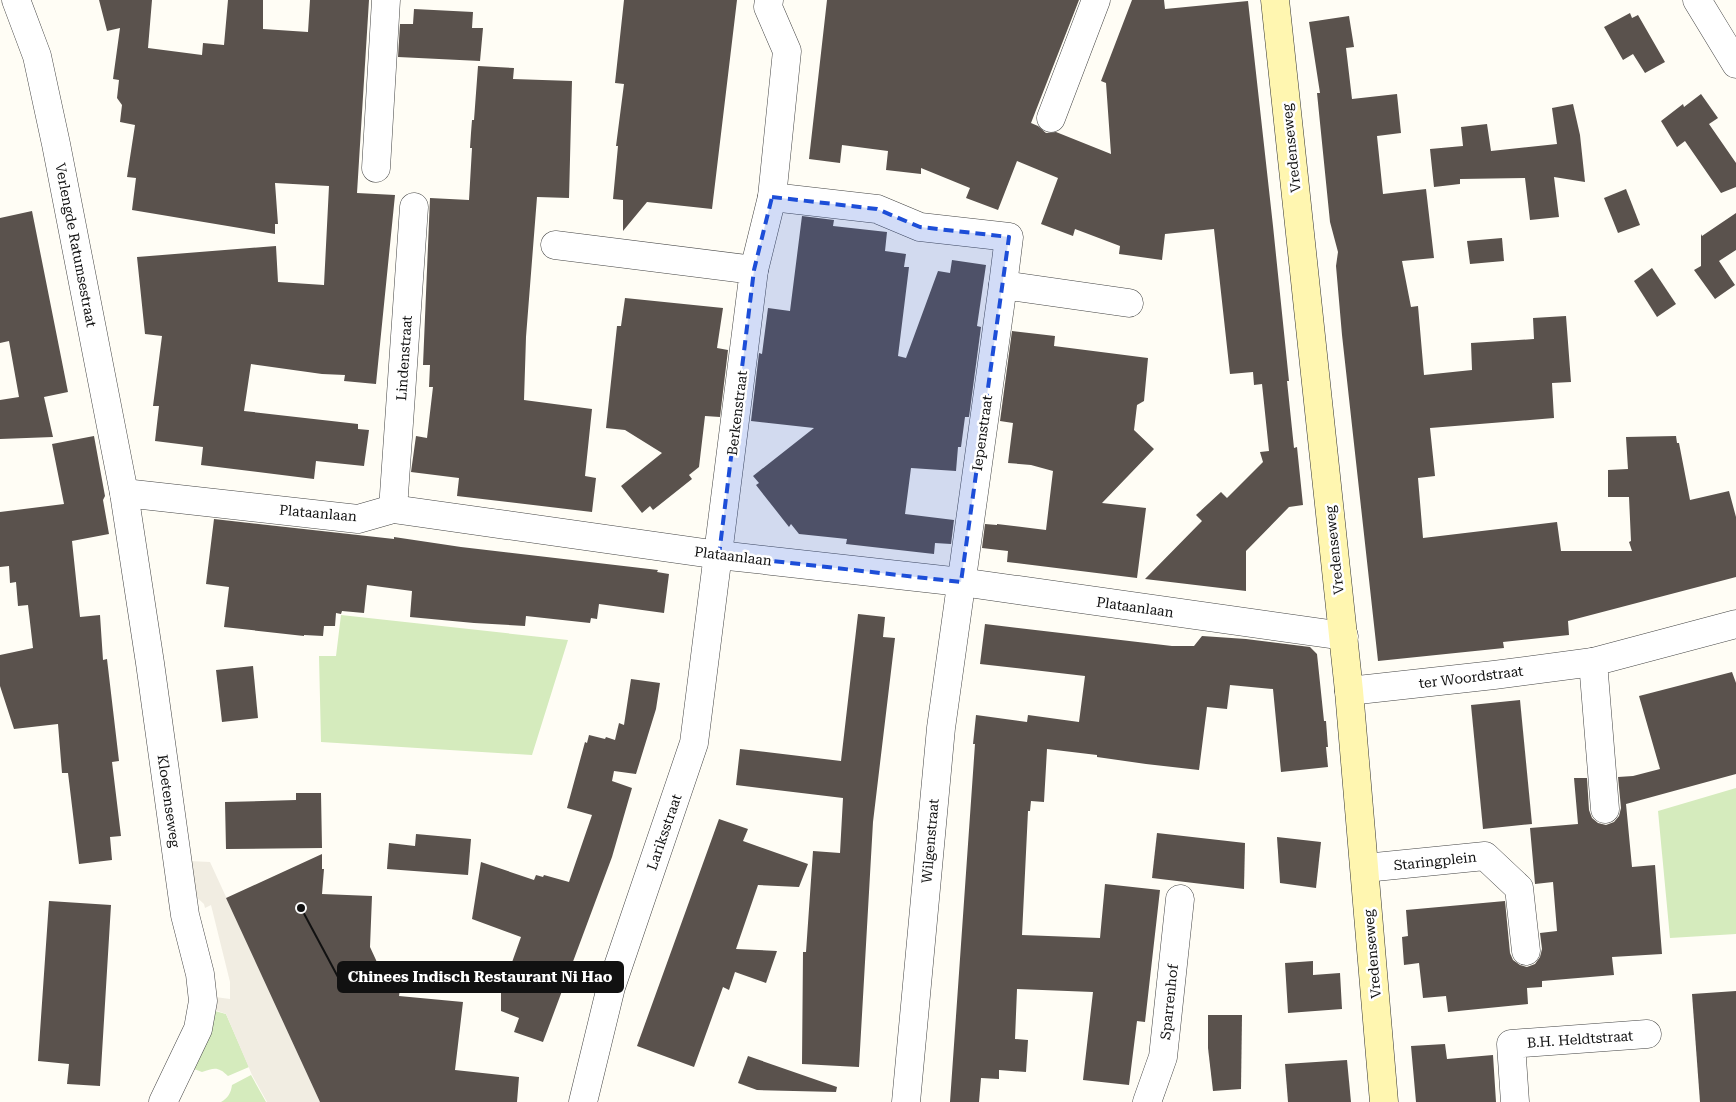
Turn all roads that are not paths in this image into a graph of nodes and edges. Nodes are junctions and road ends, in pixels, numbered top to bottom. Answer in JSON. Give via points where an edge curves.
{"nodes":[{"id":1,"x":16,"y":0,"type":"edge"},
{"id":2,"x":386,"y":0,"type":"edge"},
{"id":3,"x":769,"y":0,"type":"edge"},
{"id":4,"x":1096,"y":0,"type":"edge"},
{"id":5,"x":1274,"y":0,"type":"edge"},
{"id":6,"x":1697,"y":0,"type":"edge"},
{"id":7,"x":1727,"y":34,"type":"edge"},
{"id":8,"x":1736,"y":64,"type":"edge"},
{"id":9,"x":1051,"y":118,"type":"dead end"},
{"id":10,"x":376,"y":168,"type":"dead end"},
{"id":11,"x":772,"y":197,"type":"junction"},
{"id":12,"x":414,"y":207,"type":"dead end"},
{"id":13,"x":555,"y":245,"type":"dead end"},
{"id":14,"x":754,"y":270,"type":"junction"},
{"id":15,"x":1003,"y":285,"type":"junction"},
{"id":16,"x":1129,"y":303,"type":"dead end"},
{"id":17,"x":124,"y":493,"type":"junction"},
{"id":18,"x":393,"y":509,"type":"junction"},
{"id":19,"x":719,"y":556,"type":"junction"},
{"id":20,"x":961,"y":582,"type":"junction"},
{"id":21,"x":1736,"y":624,"type":"edge"},
{"id":22,"x":1344,"y":636,"type":"junction"},
{"id":23,"x":1593,"y":662,"type":"junction"},
{"id":24,"x":1349,"y":691,"type":"junction"},
{"id":25,"x":1605,"y":809,"type":"dead end"},
{"id":26,"x":1365,"y":868,"type":"junction"},
{"id":27,"x":1180,"y":899,"type":"dead end"},
{"id":28,"x":1526,"y":950,"type":"dead end"},
{"id":29,"x":1647,"y":1034,"type":"dead end"},
{"id":30,"x":164,"y":1102,"type":"edge"},
{"id":31,"x":582,"y":1102,"type":"edge"},
{"id":32,"x":906,"y":1102,"type":"edge"},
{"id":33,"x":1147,"y":1102,"type":"edge"},
{"id":34,"x":1384,"y":1102,"type":"edge"},
{"id":35,"x":1515,"y":1102,"type":"edge"}],
"edges":[{"from":1,"to":17,"type":"street","name":"Verlengde Ratumsestraat","via":[[37,56]]},
{"from":2,"to":10,"type":"street"},
{"from":3,"to":11,"type":"street","name":"Berkenstraat","via":[[768,7],[787,50]]},
{"from":4,"to":9,"type":"street"},
{"from":5,"to":22,"type":"main road","name":"Vredenseweg"},
{"from":6,"to":7,"type":"street"},
{"from":7,"to":8,"type":"street"},
{"from":11,"to":14,"type":"street","name":"Berkenstraat"},
{"from":11,"to":15,"type":"street","name":"Iepenstraat","via":[[878,209],[920,227],[1009,237]]},
{"from":12,"to":18,"type":"street","name":"Lindenstraat"},
{"from":13,"to":14,"type":"street"},
{"from":14,"to":19,"type":"street","name":"Berkenstraat"},
{"from":15,"to":16,"type":"street"},
{"from":15,"to":20,"type":"street","name":"Iepenstraat"},
{"from":17,"to":18,"type":"street","name":"Plataanlaan","via":[[358,519]]},
{"from":17,"to":30,"type":"street","name":"Kloetenseweg","via":[[184,915],[200,974],[203,1000],[198,1029]]},
{"from":18,"to":19,"type":"street","name":"Plataanlaan"},
{"from":19,"to":20,"type":"street","name":"Plataanlaan"},
{"from":19,"to":31,"type":"street","name":"Lariksstraat","via":[[694,743],[611,987]]},
{"from":20,"to":22,"type":"street","name":"Plataanlaan"},
{"from":20,"to":32,"type":"street","name":"Wilgenstraat","via":[[941,728]]},
{"from":21,"to":23,"type":"street","name":"ter Woordstraat"},
{"from":22,"to":24,"type":"main road","name":"Vredenseweg"},
{"from":23,"to":24,"type":"street","name":"ter Woordstraat"},
{"from":23,"to":25,"type":"street"},
{"from":24,"to":26,"type":"main road","name":"Vredenseweg"},
{"from":26,"to":28,"type":"street","name":"Staringplein","via":[[1485,856],[1519,888]]},
{"from":26,"to":34,"type":"main road","name":"Vredenseweg"},
{"from":27,"to":33,"type":"street","name":"Sparrenhof","via":[[1163,1057]]},
{"from":29,"to":35,"type":"street","name":"B.H. Heldtstraat","via":[[1511,1044]]}]}
